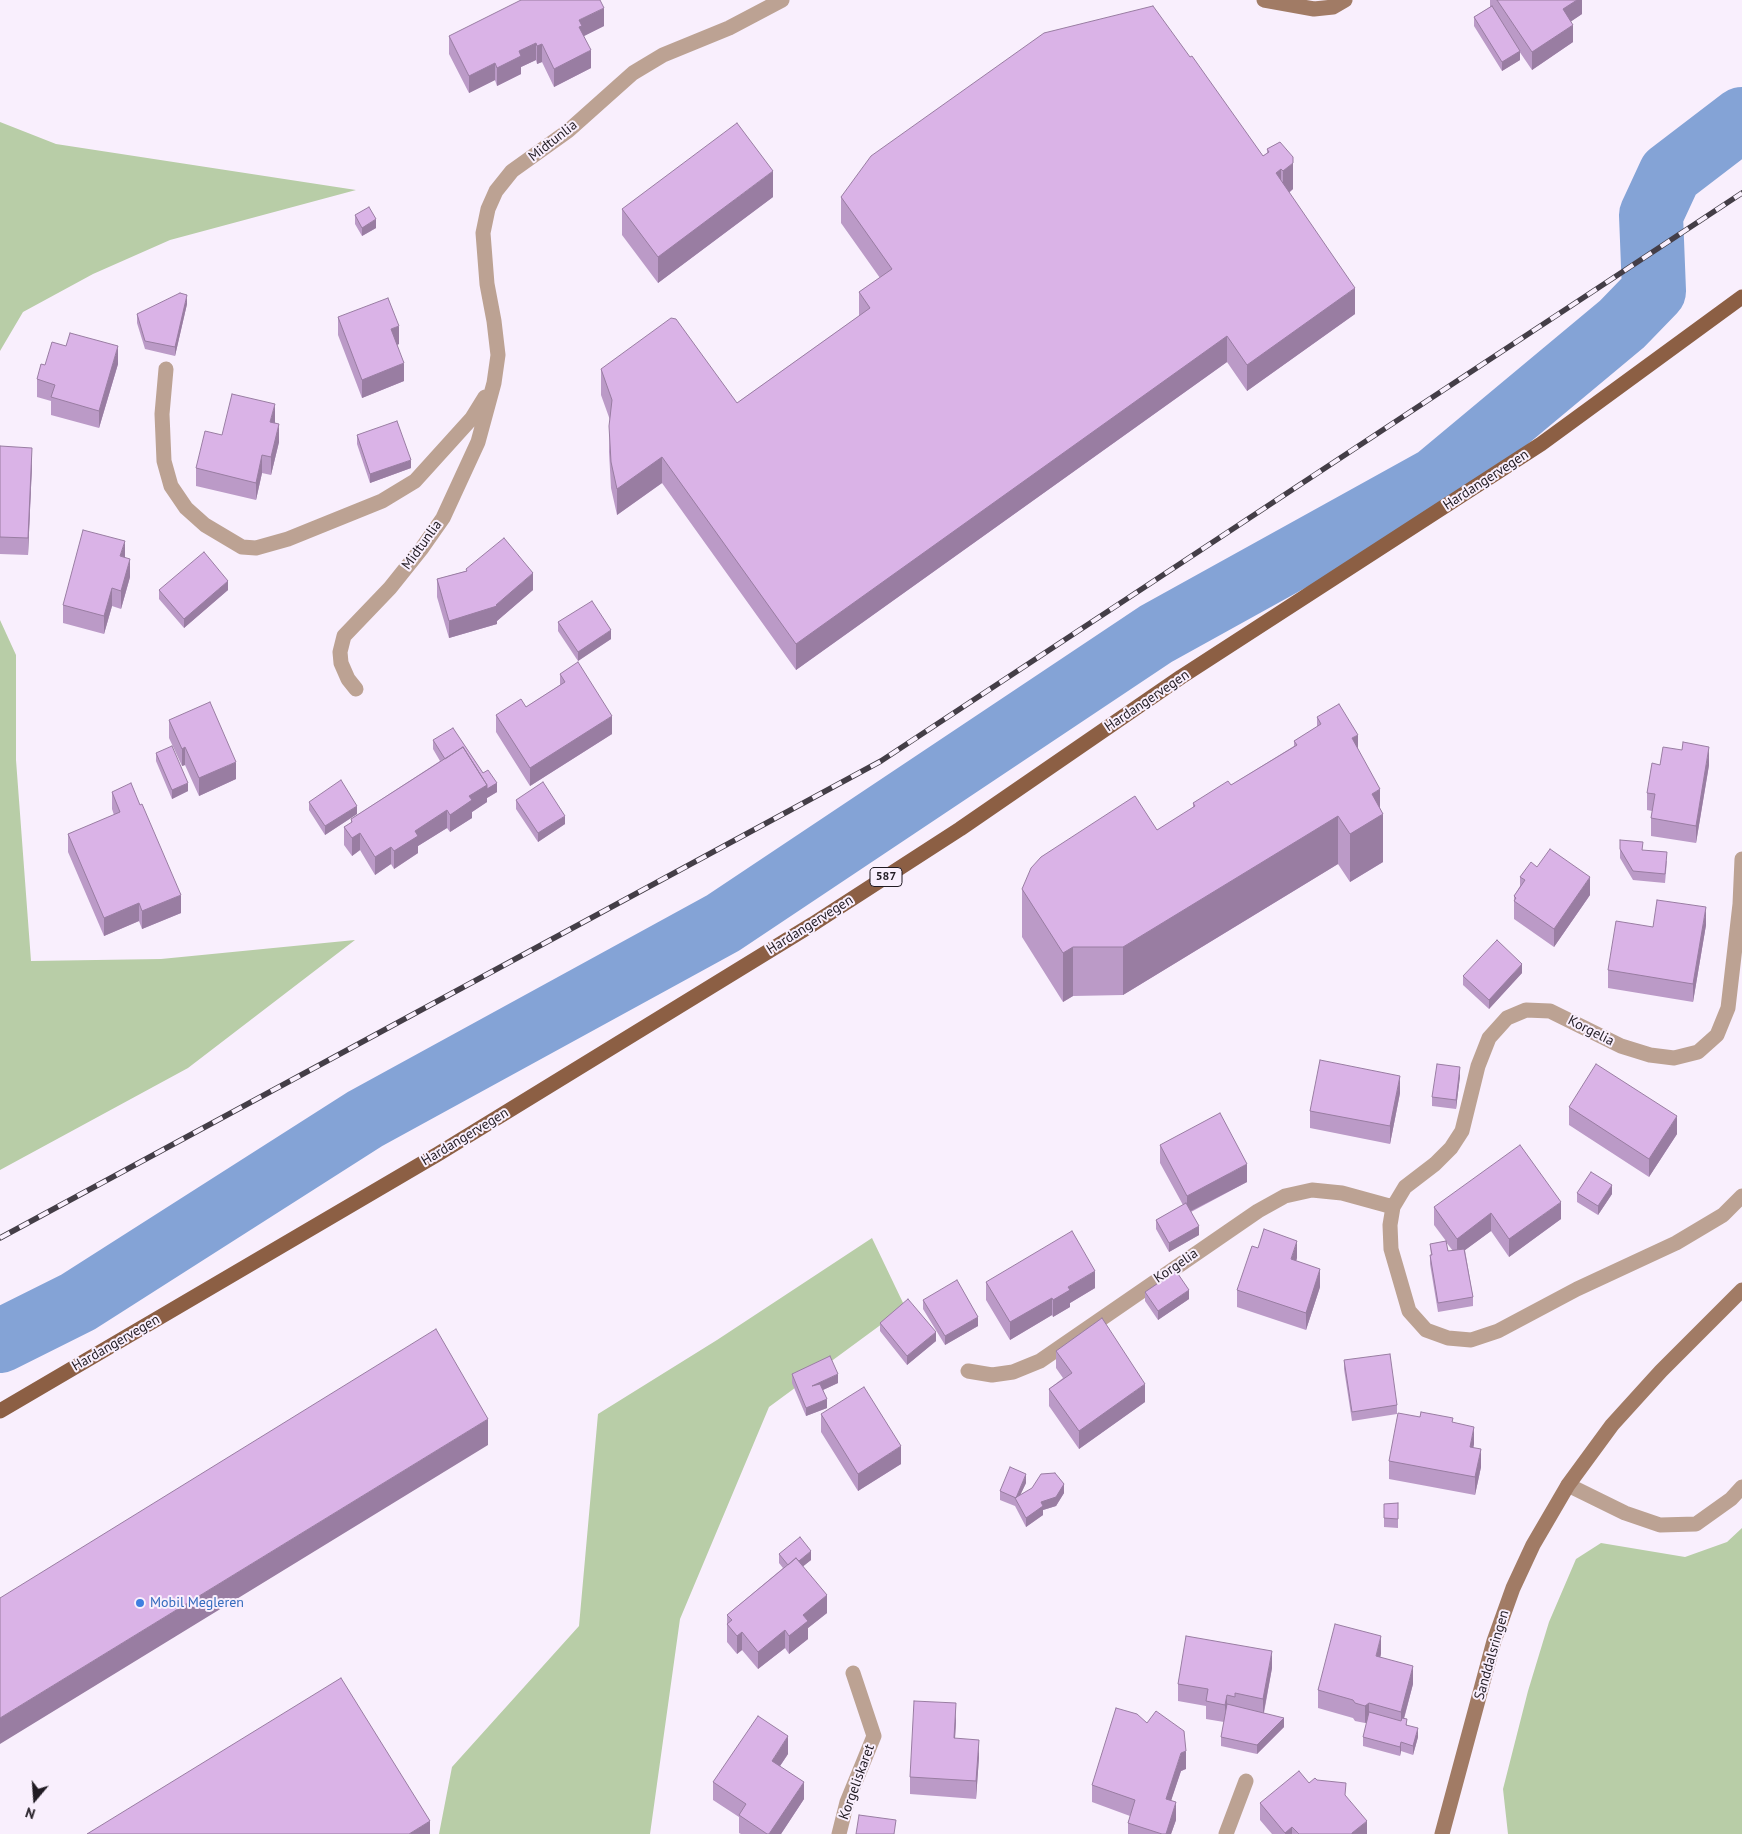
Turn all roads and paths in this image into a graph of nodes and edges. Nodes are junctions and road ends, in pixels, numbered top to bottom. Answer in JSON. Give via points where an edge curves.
{"nodes":[{"id":1,"x":782,"y":0,"type":"edge"},
{"id":2,"x":1264,"y":0,"type":"edge"},
{"id":3,"x":1345,"y":0,"type":"edge"},
{"id":4,"x":1742,"y":296,"type":"edge"},
{"id":5,"x":166,"y":369,"type":"dead end"},
{"id":6,"x":494,"y":383,"type":"junction"},
{"id":7,"x":356,"y":689,"type":"dead end"},
{"id":8,"x":1742,"y":859,"type":"edge"},
{"id":9,"x":1742,"y":1196,"type":"edge"},
{"id":10,"x":1393,"y":1207,"type":"junction"},
{"id":11,"x":1742,"y":1290,"type":"edge"},
{"id":12,"x":968,"y":1371,"type":"dead end"},
{"id":13,"x":0,"y":1411,"type":"edge"},
{"id":14,"x":1568,"y":1485,"type":"junction"},
{"id":15,"x":1742,"y":1487,"type":"edge"},
{"id":16,"x":853,"y":1673,"type":"dead end"},
{"id":17,"x":1246,"y":1780,"type":"dead end"},
{"id":18,"x":838,"y":1834,"type":"edge"},
{"id":19,"x":1226,"y":1834,"type":"edge"},
{"id":20,"x":1442,"y":1834,"type":"edge"}],
"edges":[{"from":1,"to":6,"type":"street","name":"Midtunlia","via":[[729,28],[663,55],[633,73],[568,131],[512,171],[496,191],[483,233],[498,355]]},
{"from":2,"to":3,"type":"main road","via":[[1314,9],[1333,7]]},
{"from":4,"to":13,"type":"main road","name":"Hardangervegen","number":"587","via":[[1541,444],[1181,677],[960,829],[821,918],[438,1154]]},
{"from":5,"to":6,"type":"street","name":"Midtunlia","via":[[162,414],[164,461],[171,486],[186,508],[206,525],[242,547],[256,548],[382,501],[415,481],[472,418]]},
{"from":6,"to":7,"type":"street","name":"Midtunlia","via":[[478,442],[443,518],[390,588],[344,636],[341,663]]},
{"from":8,"to":10,"type":"street","name":"Korgelia","via":[[1728,1008],[1718,1034],[1698,1052],[1674,1058],[1622,1046],[1550,1011],[1526,1010],[1507,1018],[1490,1038],[1478,1066],[1462,1131],[1446,1154],[1405,1187]]},
{"from":9,"to":10,"type":"street","name":"Korgelia","via":[[1723,1215],[1676,1243],[1576,1289],[1498,1331],[1471,1340],[1448,1338],[1426,1330],[1409,1311],[1391,1249]]},
{"from":10,"to":12,"type":"street","name":"Korgelia","via":[[1342,1193],[1312,1190],[1286,1196],[1258,1211],[1040,1361],[1014,1372],[992,1375]]},
{"from":11,"to":14,"type":"main road","name":"Sanddalsringen","via":[[1612,1425]]},
{"from":14,"to":15,"type":"street","via":[[1625,1512],[1660,1524],[1696,1524]]},
{"from":14,"to":20,"type":"main road","name":"Sanddalsringen","via":[[1513,1588],[1494,1641]]},
{"from":16,"to":18,"type":"street","name":"Korgeliskaret","via":[[874,1736],[847,1802]]},
{"from":17,"to":19,"type":"street"}]}
